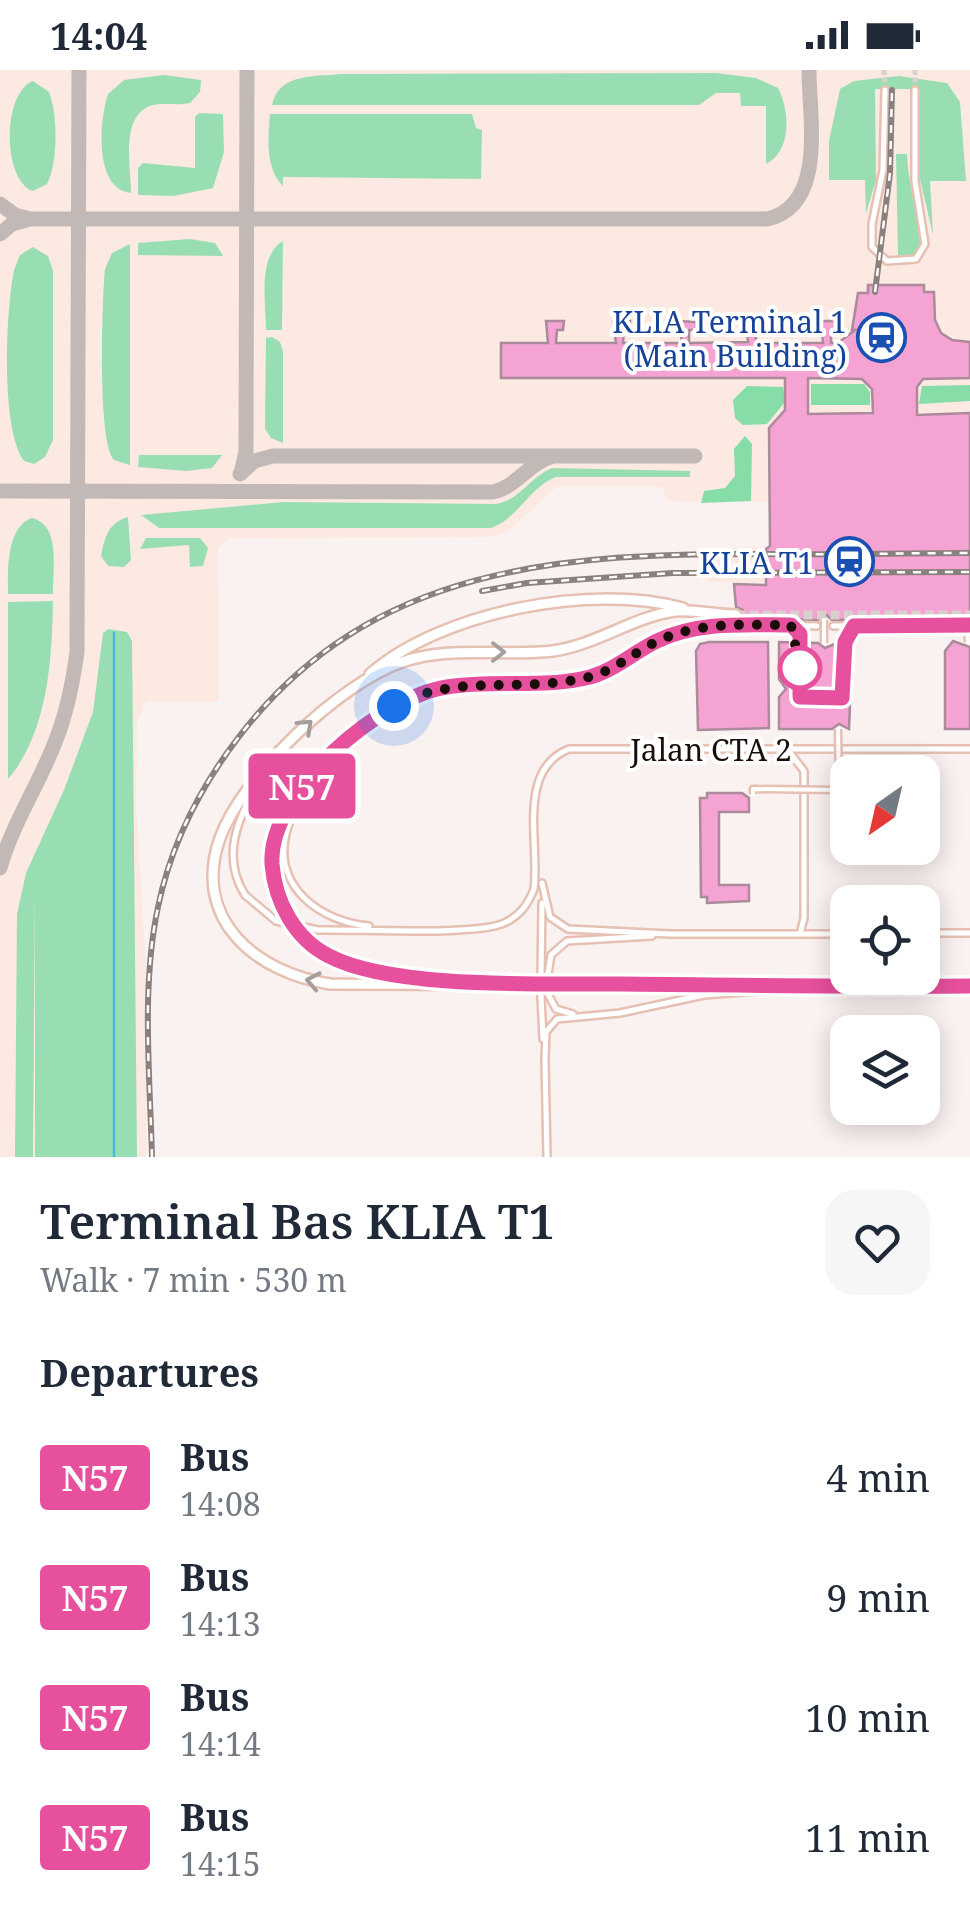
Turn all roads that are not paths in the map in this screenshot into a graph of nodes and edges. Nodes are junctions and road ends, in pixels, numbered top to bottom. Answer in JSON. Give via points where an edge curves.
{"nodes":[{"id":1,"x":885,"y":90,"type":"tunnel mouth"},
{"id":2,"x":915,"y":90,"type":"tunnel mouth"},
{"id":3,"x":824,"y":620,"type":"dead end"},
{"id":4,"x":968,"y":623,"type":"dead end"},
{"id":5,"x":958,"y":625,"type":"dead end"},
{"id":6,"x":816,"y":626,"type":"dead end"},
{"id":7,"x":832,"y":626,"type":"dead end"},
{"id":8,"x":968,"y":642,"type":"edge"},
{"id":9,"x":824,"y":643,"type":"dead end"},
{"id":10,"x":358,"y":684,"type":"junction"},
{"id":11,"x":838,"y":729,"type":"dead end"},
{"id":12,"x":786,"y":749,"type":"junction"},
{"id":13,"x":970,"y":750,"type":"edge"},
{"id":14,"x":261,"y":776,"type":"junction"},
{"id":15,"x":308,"y":780,"type":"junction"},
{"id":16,"x":753,"y":794,"type":"dead end"},
{"id":17,"x":535,"y":850,"type":"junction"},
{"id":18,"x":542,"y":883,"type":"junction"},
{"id":19,"x":394,"y":928,"type":"junction"},
{"id":20,"x":940,"y":933,"type":"edge"},
{"id":21,"x":970,"y":933,"type":"edge"},
{"id":22,"x":670,"y":934,"type":"junction"},
{"id":23,"x":800,"y":934,"type":"junction"},
{"id":24,"x":830,"y":934,"type":"edge"},
{"id":25,"x":544,"y":974,"type":"junction"},
{"id":26,"x":515,"y":983,"type":"junction"},
{"id":27,"x":804,"y":986,"type":"junction"},
{"id":28,"x":970,"y":986,"type":"edge"},
{"id":29,"x":545,"y":996,"type":"junction"},
{"id":30,"x":591,"y":1015,"type":"junction"},
{"id":31,"x":545,"y":1059,"type":"junction"},
{"id":32,"x":547,"y":1157,"type":"edge"}],
"edges":[{"from":1,"to":2,"type":"street","via":[[883,170],[871,238],[876,254],[887,261],[911,261],[925,239],[915,181]]},
{"from":3,"to":9,"type":"street","bridge":true},
{"from":4,"to":8,"type":"street","bridge":true},
{"from":5,"to":7,"type":"street"},
{"from":6,"to":15,"type":"street","via":[[704,626],[656,642],[588,678],[434,690],[373,722]]},
{"from":10,"to":10,"type":"main road","one_way":true,"via":[[429,656],[556,650],[674,612],[736,614],[647,599],[594,598],[529,608],[455,628],[391,657]]},
{"from":14,"to":10,"type":"main road","one_way":true,"via":[[296,735]]},
{"from":11,"to":16,"type":"street","bridge":true,"via":[[838,790]]},
{"from":12,"to":13,"type":"street","name":"Jalan CTA 2"},
{"from":12,"to":17,"type":"street","name":"Jalan CTA 2","via":[[562,751],[537,781]]},
{"from":12,"to":23,"type":"street","via":[[804,771]]},
{"from":14,"to":19,"type":"street","bridge":true,"via":[[232,846],[245,895],[276,922],[318,930]]},
{"from":26,"to":14,"type":"main road","one_way":true,"via":[[330,984],[258,960],[224,916],[214,863],[224,827]]},
{"from":15,"to":19,"type":"street","via":[[284,840],[297,891],[332,919]]},
{"from":15,"to":26,"type":"street","via":[[284,812],[272,850],[277,892],[302,936],[332,958],[365,969]]},
{"from":17,"to":18,"type":"street"},
{"from":17,"to":19,"type":"street","via":[[534,888],[510,921],[478,928]]},
{"from":18,"to":22,"type":"street","via":[[547,912],[562,928]]},
{"from":18,"to":25,"type":"street"},
{"from":20,"to":21,"type":"street"},
{"from":22,"to":23,"type":"street"},
{"from":22,"to":25,"type":"street","via":[[567,941],[551,955]]},
{"from":23,"to":24,"type":"street"},
{"from":25,"to":29,"type":"street","bridge":true},
{"from":26,"to":27,"type":"main road"},
{"from":27,"to":28,"type":"main road"},
{"from":27,"to":30,"type":"street"},
{"from":29,"to":30,"type":"street","via":[[559,1011]]},
{"from":29,"to":31,"type":"street"},
{"from":30,"to":31,"type":"street","via":[[550,1024]]},
{"from":31,"to":32,"type":"street"}]}
